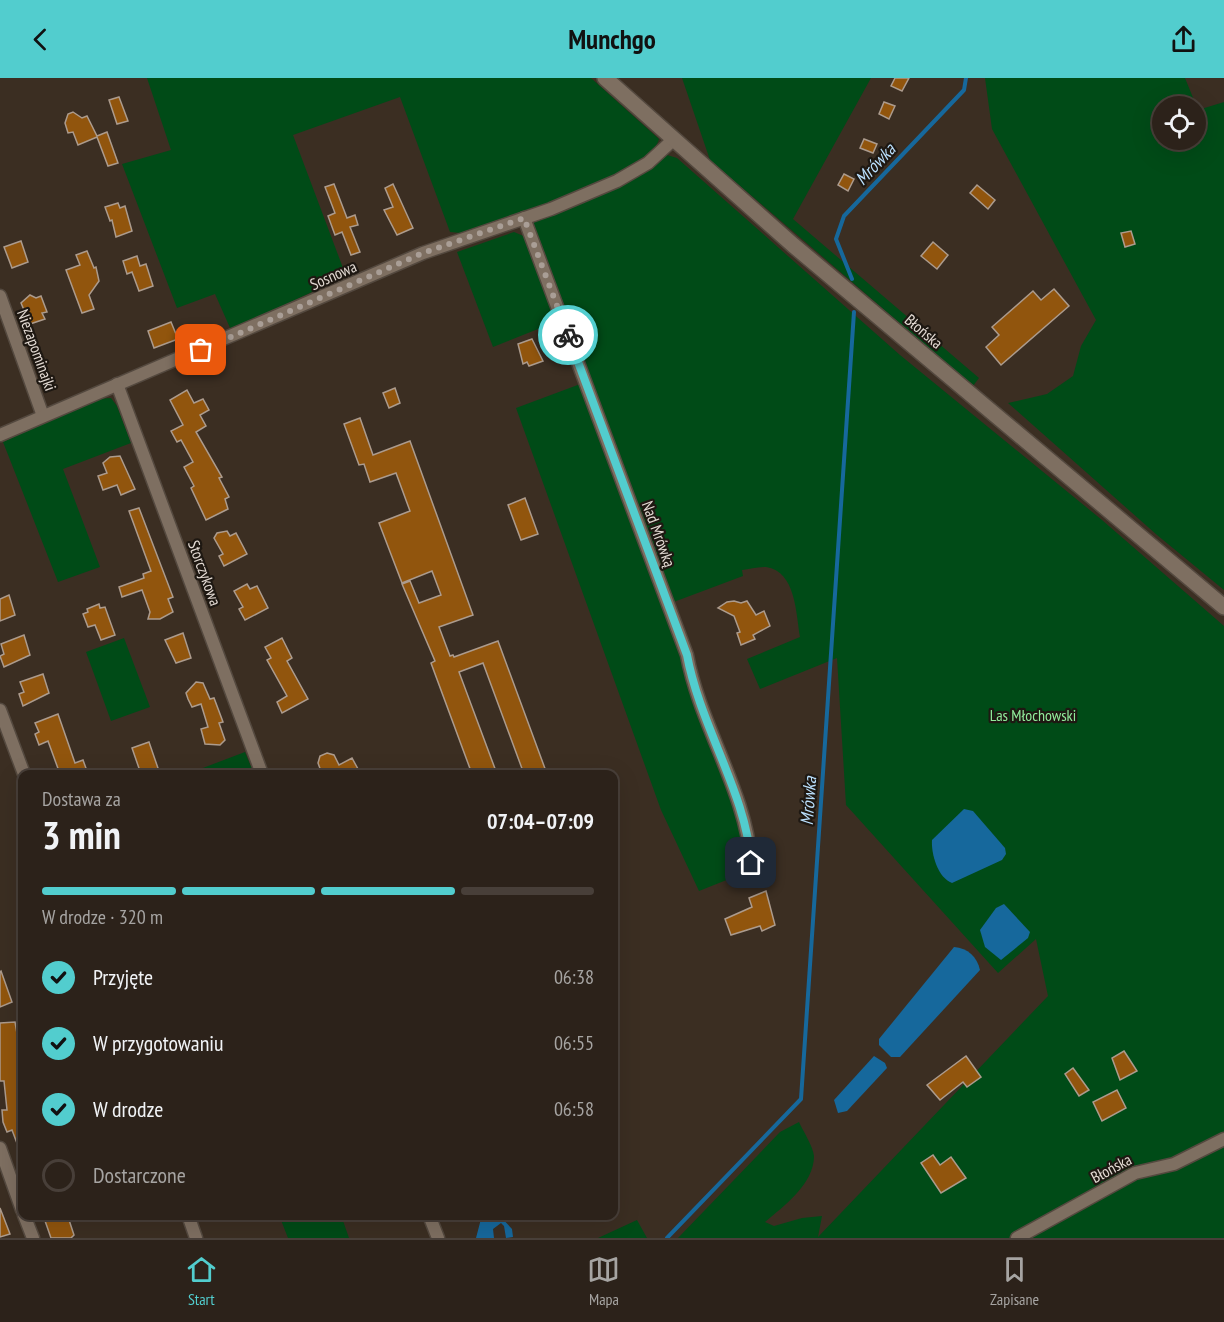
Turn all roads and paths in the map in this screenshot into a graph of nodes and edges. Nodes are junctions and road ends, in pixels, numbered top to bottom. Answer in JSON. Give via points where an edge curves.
{"nodes":[{"id":1,"x":605,"y":78,"type":"edge"},
{"id":2,"x":674,"y":139,"type":"junction"},
{"id":3,"x":524,"y":218,"type":"junction"},
{"id":4,"x":0,"y":296,"type":"edge"},
{"id":5,"x":117,"y":384,"type":"junction"},
{"id":6,"x":43,"y":416,"type":"junction"},
{"id":7,"x":0,"y":435,"type":"edge"},
{"id":8,"x":1224,"y":607,"type":"edge"},
{"id":9,"x":0,"y":710,"type":"edge"},
{"id":10,"x":22,"y":770,"type":"edge"},
{"id":11,"x":261,"y":770,"type":"edge"},
{"id":12,"x":751,"y":863,"type":"dead end"},
{"id":13,"x":1224,"y":1139,"type":"edge"},
{"id":14,"x":0,"y":1148,"type":"edge"},
{"id":15,"x":18,"y":1199,"type":"edge"},
{"id":16,"x":26,"y":1220,"type":"edge"},
{"id":17,"x":190,"y":1220,"type":"edge"},
{"id":18,"x":431,"y":1220,"type":"edge"},
{"id":19,"x":33,"y":1238,"type":"edge"},
{"id":20,"x":196,"y":1238,"type":"edge"},
{"id":21,"x":438,"y":1238,"type":"edge"},
{"id":22,"x":1017,"y":1238,"type":"edge"}],
"edges":[{"from":1,"to":2,"type":"main road","name":"Błońska"},
{"from":2,"to":3,"type":"street","name":"Sosnowa","via":[[633,173]]},
{"from":2,"to":8,"type":"main road","name":"Błońska","via":[[793,245]]},
{"from":3,"to":5,"type":"street","name":"Sosnowa","via":[[423,253]]},
{"from":3,"to":12,"type":"street","name":"Nad Mrówką","via":[[687,655],[695,692],[749,834]]},
{"from":4,"to":6,"type":"street","name":"Niezapominajki"},
{"from":5,"to":6,"type":"street","name":"Sosnowa"},
{"from":5,"to":11,"type":"street","name":"Storczykowa"},
{"from":6,"to":7,"type":"street","name":"Sosnowa"},
{"from":9,"to":10,"type":"street"},
{"from":13,"to":22,"type":"street","name":"Błońska","via":[[1174,1164],[1135,1173]]},
{"from":14,"to":15,"type":"street"},
{"from":16,"to":19,"type":"street"},
{"from":17,"to":20,"type":"street"},
{"from":18,"to":21,"type":"street"}]}
